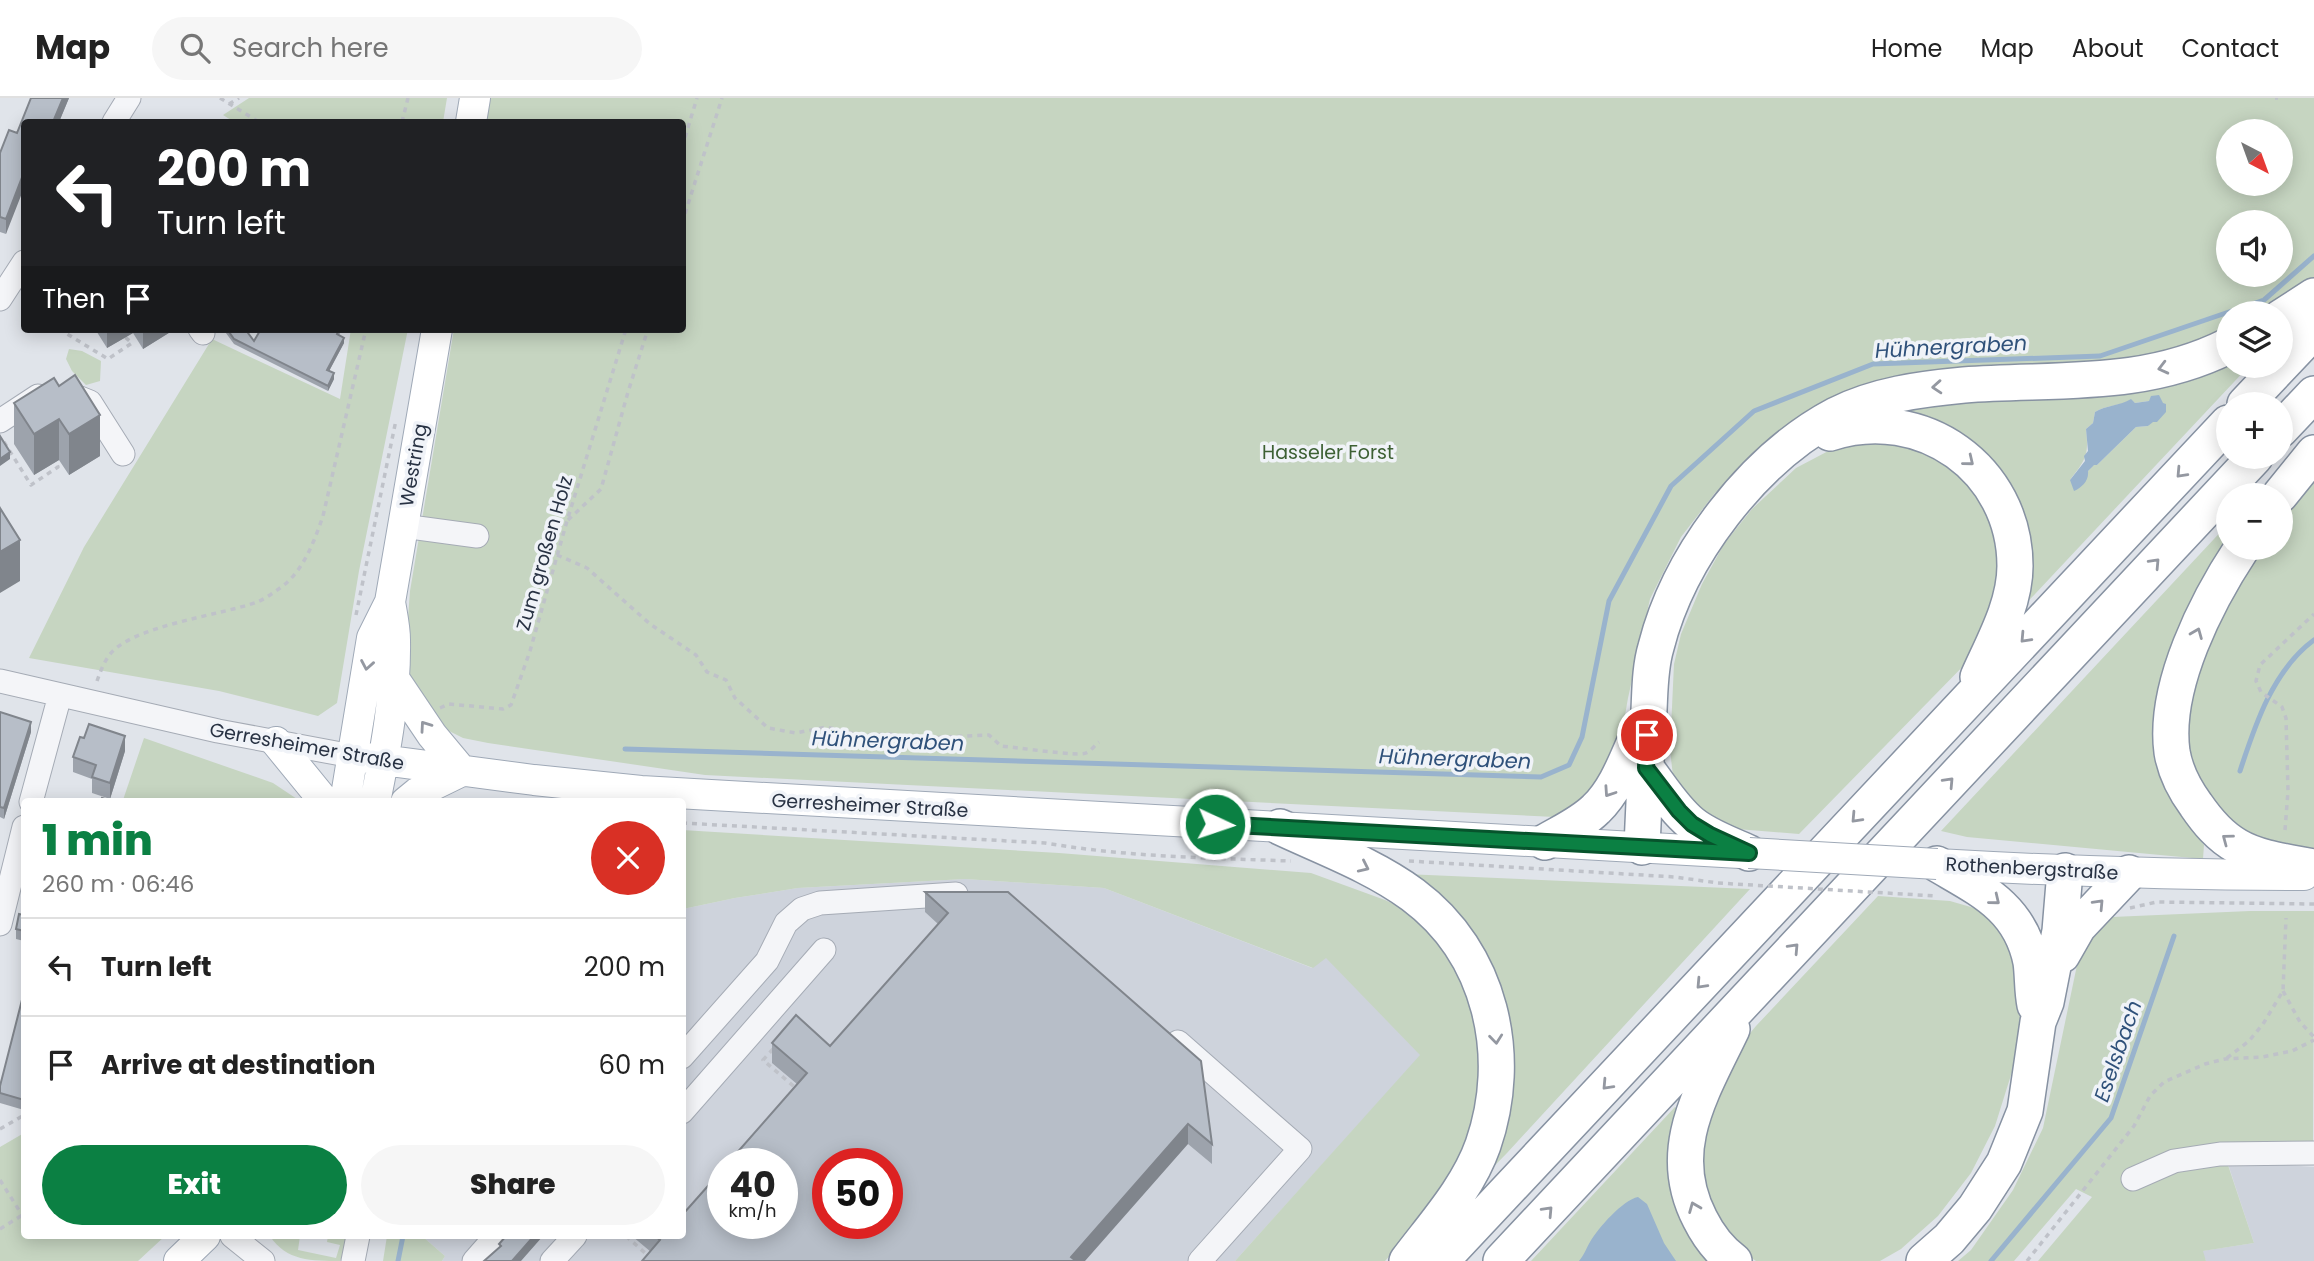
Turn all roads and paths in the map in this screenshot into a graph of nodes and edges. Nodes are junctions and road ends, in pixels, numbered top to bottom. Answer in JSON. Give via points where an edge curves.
{"nodes":[{"id":1,"x":129,"y":98,"type":"edge"},
{"id":2,"x":220,"y":98,"type":"edge"},
{"id":3,"x":239,"y":98,"type":"edge"},
{"id":4,"x":408,"y":98,"type":"edge"},
{"id":5,"x":474,"y":98,"type":"edge"},
{"id":6,"x":698,"y":98,"type":"edge"},
{"id":7,"x":722,"y":98,"type":"edge"},
{"id":8,"x":229,"y":104,"type":"junction"},
{"id":9,"x":116,"y":119,"type":"edge"},
{"id":10,"x":254,"y":119,"type":"edge"},
{"id":11,"x":402,"y":119,"type":"edge"},
{"id":12,"x":471,"y":119,"type":"edge"},
{"id":13,"x":686,"y":134,"type":"edge"},
{"id":14,"x":686,"y":210,"type":"edge"},
{"id":15,"x":21,"y":276,"type":"edge"},
{"id":16,"x":2314,"y":296,"type":"edge"},
{"id":17,"x":16,"y":299,"type":"edge"},
{"id":18,"x":2293,"y":310,"type":"edge"},
{"id":19,"x":2314,"y":331,"type":"edge"},
{"id":20,"x":66,"y":333,"type":"edge"},
{"id":21,"x":365,"y":333,"type":"edge"},
{"id":22,"x":436,"y":333,"type":"edge"},
{"id":23,"x":625,"y":333,"type":"edge"},
{"id":24,"x":647,"y":333,"type":"edge"},
{"id":25,"x":125,"y":337,"type":"dead end"},
{"id":26,"x":2216,"y":350,"type":"edge"},
{"id":27,"x":2256,"y":392,"type":"edge"},
{"id":28,"x":2314,"y":394,"type":"edge"},
{"id":29,"x":2293,"y":416,"type":"edge"},
{"id":30,"x":396,"y":420,"type":"dead end"},
{"id":31,"x":0,"y":421,"type":"edge"},
{"id":32,"x":2216,"y":436,"type":"edge"},
{"id":33,"x":0,"y":438,"type":"edge"},
{"id":34,"x":1790,"y":446,"type":"junction"},
{"id":35,"x":2314,"y":453,"type":"edge"},
{"id":36,"x":122,"y":454,"type":"dead end"},
{"id":37,"x":55,"y":459,"type":"dead end"},
{"id":38,"x":2244,"y":469,"type":"edge"},
{"id":39,"x":2290,"y":483,"type":"edge"},
{"id":40,"x":567,"y":521,"type":"junction"},
{"id":41,"x":403,"y":526,"type":"junction"},
{"id":42,"x":477,"y":536,"type":"dead end"},
{"id":43,"x":557,"y":555,"type":"junction"},
{"id":44,"x":2234,"y":560,"type":"edge"},
{"id":45,"x":390,"y":602,"type":"junction"},
{"id":46,"x":2314,"y":614,"type":"edge"},
{"id":47,"x":354,"y":623,"type":"dead end"},
{"id":48,"x":393,"y":677,"type":"junction"},
{"id":49,"x":0,"y":681,"type":"edge"},
{"id":50,"x":97,"y":681,"type":"dead end"},
{"id":51,"x":60,"y":695,"type":"junction"},
{"id":52,"x":1970,"y":697,"type":"junction"},
{"id":53,"x":1649,"y":709,"type":"junction"},
{"id":54,"x":431,"y":712,"type":"dead end"},
{"id":55,"x":276,"y":742,"type":"junction"},
{"id":56,"x":1099,"y":742,"type":"dead end"},
{"id":57,"x":352,"y":756,"type":"junction"},
{"id":58,"x":383,"y":761,"type":"junction"},
{"id":59,"x":1646,"y":768,"type":"junction"},
{"id":60,"x":462,"y":771,"type":"junction"},
{"id":61,"x":33,"y":798,"type":"edge"},
{"id":62,"x":322,"y":798,"type":"edge"},
{"id":63,"x":346,"y":798,"type":"edge"},
{"id":64,"x":376,"y":798,"type":"edge"},
{"id":65,"x":411,"y":798,"type":"edge"},
{"id":66,"x":686,"y":823,"type":"edge"},
{"id":67,"x":1280,"y":827,"type":"junction"},
{"id":68,"x":2286,"y":830,"type":"dead end"},
{"id":69,"x":21,"y":831,"type":"edge"},
{"id":70,"x":1545,"y":842,"type":"junction"},
{"id":71,"x":9,"y":847,"type":"edge"},
{"id":72,"x":1642,"y":847,"type":"junction"},
{"id":73,"x":1749,"y":853,"type":"junction"},
{"id":74,"x":1298,"y":861,"type":"dead end"},
{"id":75,"x":2314,"y":867,"type":"edge"},
{"id":76,"x":2065,"y":871,"type":"junction"},
{"id":77,"x":2129,"y":873,"type":"junction"},
{"id":78,"x":2314,"y":875,"type":"edge"},
{"id":79,"x":1387,"y":877,"type":"junction"},
{"id":80,"x":1936,"y":880,"type":"junction"},
{"id":81,"x":977,"y":895,"type":"edge"},
{"id":82,"x":2286,"y":918,"type":"dead end"},
{"id":83,"x":0,"y":924,"type":"edge"},
{"id":84,"x":824,"y":950,"type":"dead end"},
{"id":85,"x":2050,"y":981,"type":"junction"},
{"id":86,"x":2283,"y":991,"type":"junction"},
{"id":87,"x":1747,"y":998,"type":"junction"},
{"id":88,"x":2038,"y":1022,"type":"junction"},
{"id":89,"x":1166,"y":1031,"type":"edge"},
{"id":90,"x":2314,"y":1038,"type":"edge"},
{"id":91,"x":778,"y":1044,"type":"edge"},
{"id":92,"x":686,"y":1052,"type":"edge"},
{"id":93,"x":2225,"y":1059,"type":"junction"},
{"id":94,"x":801,"y":1094,"type":"edge"},
{"id":95,"x":686,"y":1107,"type":"edge"},
{"id":96,"x":21,"y":1117,"type":"edge"},
{"id":97,"x":0,"y":1129,"type":"edge"},
{"id":98,"x":2314,"y":1153,"type":"edge"},
{"id":99,"x":2133,"y":1179,"type":"dead end"},
{"id":100,"x":0,"y":1180,"type":"edge"},
{"id":101,"x":21,"y":1211,"type":"edge"},
{"id":102,"x":21,"y":1215,"type":"edge"},
{"id":103,"x":0,"y":1229,"type":"edge"},
{"id":104,"x":202,"y":1239,"type":"edge"},
{"id":105,"x":236,"y":1239,"type":"edge"},
{"id":106,"x":357,"y":1239,"type":"edge"},
{"id":107,"x":493,"y":1239,"type":"edge"},
{"id":108,"x":572,"y":1239,"type":"edge"},
{"id":109,"x":629,"y":1239,"type":"edge"},
{"id":110,"x":178,"y":1261,"type":"edge"},
{"id":111,"x":263,"y":1261,"type":"edge"},
{"id":112,"x":352,"y":1261,"type":"edge"},
{"id":113,"x":474,"y":1261,"type":"edge"},
{"id":114,"x":552,"y":1261,"type":"edge"},
{"id":115,"x":654,"y":1261,"type":"edge"},
{"id":116,"x":1200,"y":1261,"type":"edge"},
{"id":117,"x":1407,"y":1261,"type":"edge"},
{"id":118,"x":1441,"y":1261,"type":"edge"},
{"id":119,"x":1501,"y":1261,"type":"edge"},
{"id":120,"x":1734,"y":1261,"type":"edge"},
{"id":121,"x":1924,"y":1261,"type":"edge"},
{"id":122,"x":2027,"y":1261,"type":"edge"}],
"edges":[{"from":1,"to":9,"type":"street"},
{"from":2,"to":8,"type":"path"},
{"from":3,"to":8,"type":"path"},
{"from":4,"to":11,"type":"path"},
{"from":5,"to":12,"type":"main road"},
{"from":6,"to":13,"type":"path"},
{"from":7,"to":14,"type":"path"},
{"from":8,"to":10,"type":"path"},
{"from":15,"to":17,"type":"street"},
{"from":16,"to":18,"type":"highway"},
{"from":19,"to":27,"type":"highway"},
{"from":20,"to":25,"type":"path","via":[[108,359],[132,343]]},
{"from":21,"to":50,"type":"path","via":[[323,516],[301,565],[282,587],[258,602],[128,640],[109,654]]},
{"from":22,"to":41,"type":"main road","name":"Westring"},
{"from":23,"to":40,"type":"path","name":"Zum großen Holz"},
{"from":24,"to":40,"type":"path","via":[[601,489]]},
{"from":26,"to":34,"type":"highway","one_way":true,"via":[[2120,379],[1919,389],[1836,415]]},
{"from":28,"to":29,"type":"highway"},
{"from":30,"to":47,"type":"path"},
{"from":31,"to":36,"type":"street","via":[[60,388],[90,402]]},
{"from":32,"to":52,"type":"highway","one_way":true},
{"from":33,"to":37,"type":"path","via":[[31,485],[58,467]]},
{"from":34,"to":52,"type":"highway","one_way":true,"via":[[1843,429],[1902,427],[1933,437],[1980,471],[2000,501],[2012,534],[2015,568],[2009,604]]},
{"from":34,"to":53,"type":"highway","via":[[1742,491],[1688,568],[1655,648]]},
{"from":35,"to":39,"type":"highway"},
{"from":87,"to":38,"type":"highway","one_way":true},
{"from":40,"to":43,"type":"path","name":"Zum großen Holz"},
{"from":41,"to":42,"type":"street"},
{"from":41,"to":45,"type":"main road","name":"Westring"},
{"from":43,"to":54,"type":"path","name":"Zum großen Holz","via":[[512,705],[503,709],[449,704]]},
{"from":43,"to":56,"type":"path","via":[[587,568],[650,624],[695,655],[707,672],[726,680],[735,698],[768,728],[796,733],[826,727],[909,739],[989,735],[1001,746],[1073,755],[1085,754]]},
{"from":75,"to":44,"type":"highway","one_way":true,"via":[[2268,857],[2227,840],[2192,800],[2173,754],[2174,703],[2184,668],[2220,582]]},
{"from":45,"to":48,"type":"main road","name":"Westring","via":[[395,638]]},
{"from":45,"to":57,"type":"main road","name":"Westring","one_way":true,"via":[[372,638]]},
{"from":46,"to":68,"type":"path","via":[[2260,665],[2256,681],[2261,692],[2282,707],[2286,718]]},
{"from":48,"to":58,"type":"main road","name":"Westring"},
{"from":60,"to":48,"type":"main road","one_way":true},
{"from":49,"to":51,"type":"street","name":"Gerresheimer Straße"},
{"from":51,"to":55,"type":"street","name":"Gerresheimer Straße"},
{"from":51,"to":61,"type":"street"},
{"from":52,"to":118,"type":"highway","one_way":true},
{"from":53,"to":59,"type":"highway"},
{"from":53,"to":70,"type":"highway","one_way":true,"via":[[1607,796],[1596,809]]},
{"from":55,"to":57,"type":"street","name":"Gerresheimer Straße"},
{"from":55,"to":62,"type":"main road"},
{"from":57,"to":58,"type":"main road","name":"Gerresheimer Straße"},
{"from":57,"to":63,"type":"main road","name":"Westring"},
{"from":58,"to":60,"type":"main road","name":"Gerresheimer Straße"},
{"from":58,"to":64,"type":"main road","name":"Westring"},
{"from":59,"to":72,"type":"highway"},
{"from":59,"to":73,"type":"highway","via":[[1692,824]]},
{"from":60,"to":65,"type":"main road"},
{"from":60,"to":67,"type":"main road","name":"Gerresheimer Straße","via":[[641,792]]},
{"from":66,"to":74,"type":"path","via":[[1045,843],[1154,856]]},
{"from":67,"to":70,"type":"main road","name":"Gerresheimer Straße"},
{"from":67,"to":79,"type":"highway","one_way":true},
{"from":69,"to":71,"type":"street"},
{"from":70,"to":72,"type":"main road","name":"Gerresheimer Straße"},
{"from":71,"to":83,"type":"street"},
{"from":72,"to":73,"type":"main road","name":"Gerresheimer Straße"},
{"from":73,"to":80,"type":"main road","name":"Rothenbergstraße","bridge":true},
{"from":76,"to":77,"type":"main road","name":"Rothenbergstraße"},
{"from":76,"to":80,"type":"main road","name":"Rothenbergstraße"},
{"from":76,"to":85,"type":"highway","via":[[2064,908]]},
{"from":77,"to":78,"type":"main road","name":"Rothenbergstraße"},
{"from":85,"to":77,"type":"highway","one_way":true,"via":[[2078,927]]},
{"from":79,"to":80,"type":"path","name":"Rothenbergstraße","bridge":true,"via":[[1403,861],[1718,883]]},
{"from":79,"to":117,"type":"highway","one_way":true,"via":[[1433,912],[1470,960],[1494,1023],[1497,1056],[1496,1086],[1483,1146],[1466,1180]]},
{"from":80,"to":88,"type":"highway","one_way":true,"via":[[1993,897],[2015,922],[2030,960]]},
{"from":81,"to":92,"type":"street","via":[[820,903],[802,909],[786,923],[767,961]]},
{"from":82,"to":86,"type":"path"},
{"from":84,"to":95,"type":"street"},
{"from":85,"to":88,"type":"highway"},
{"from":86,"to":90,"type":"path"},
{"from":86,"to":93,"type":"path","via":[[2249,1041]]},
{"from":119,"to":87,"type":"highway","one_way":true},
{"from":120,"to":87,"type":"highway","one_way":true,"via":[[1707,1234],[1692,1203],[1684,1167],[1687,1135],[1702,1093]]},
{"from":88,"to":121,"type":"highway","via":[[2025,1111],[2004,1163],[1975,1208]]},
{"from":89,"to":116,"type":"street","via":[[1300,1149]]},
{"from":90,"to":93,"type":"path","via":[[2292,1051]]},
{"from":91,"to":94,"type":"path","via":[[763,1060]]},
{"from":93,"to":122,"type":"path","via":[[2164,1082],[2150,1096],[2134,1126]]},
{"from":96,"to":97,"type":"path"},
{"from":98,"to":99,"type":"street","via":[[2220,1154],[2174,1161]]},
{"from":100,"to":101,"type":"path"},
{"from":102,"to":103,"type":"path"},
{"from":104,"to":110,"type":"main road"},
{"from":105,"to":111,"type":"street"},
{"from":106,"to":112,"type":"street"},
{"from":107,"to":113,"type":"street"},
{"from":108,"to":114,"type":"street"},
{"from":109,"to":115,"type":"path"}]}
